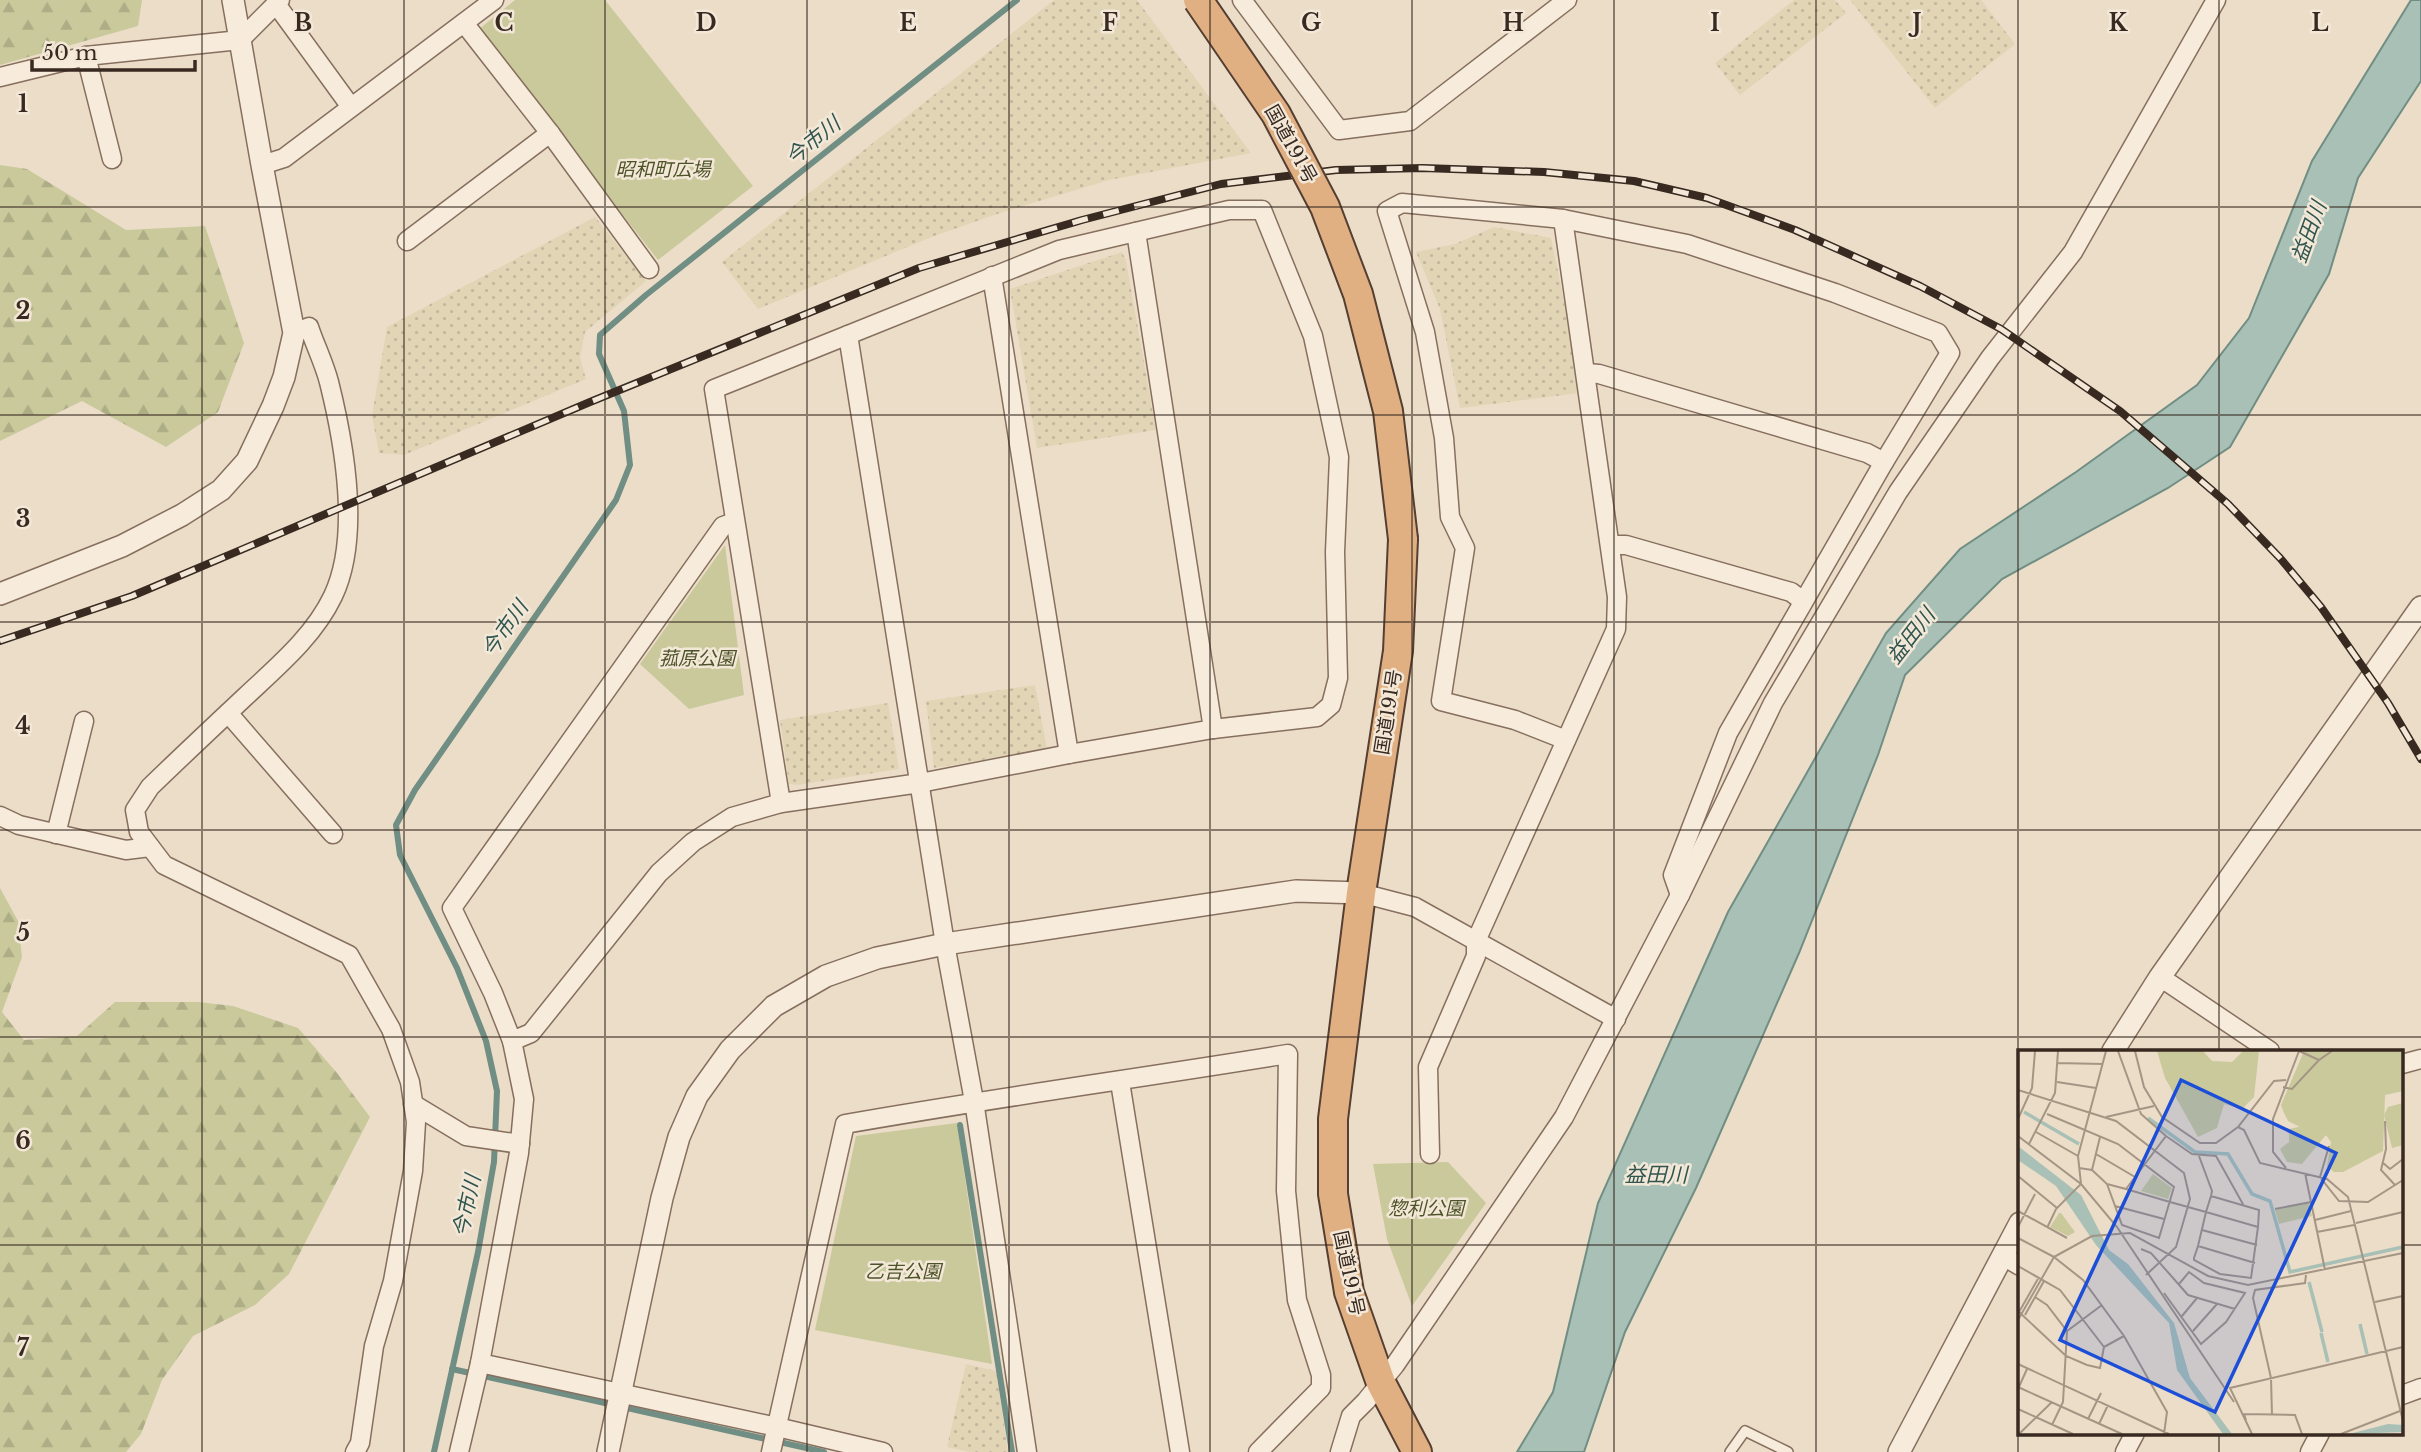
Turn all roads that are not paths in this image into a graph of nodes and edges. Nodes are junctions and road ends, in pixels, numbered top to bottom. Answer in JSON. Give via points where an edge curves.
{"nodes":[{"id":1,"x":233,"y":0,"type":"edge"},
{"id":2,"x":494,"y":0,"type":"edge"},
{"id":3,"x":1198,"y":0,"type":"edge"},
{"id":4,"x":1242,"y":0,"type":"edge"},
{"id":5,"x":1567,"y":0,"type":"edge"},
{"id":6,"x":2216,"y":0,"type":"edge"},
{"id":7,"x":278,"y":2,"type":"edge"},
{"id":8,"x":464,"y":23,"type":"junction"},
{"id":9,"x":240,"y":40,"type":"junction"},
{"id":10,"x":86,"y":57,"type":"junction"},
{"id":11,"x":0,"y":77,"type":"edge"},
{"id":12,"x":351,"y":107,"type":"junction"},
{"id":13,"x":550,"y":133,"type":"junction"},
{"id":14,"x":112,"y":159,"type":"dead end"},
{"id":15,"x":262,"y":165,"type":"junction"},
{"id":16,"x":1563,"y":219,"type":"junction"},
{"id":17,"x":1136,"y":232,"type":"junction"},
{"id":18,"x":407,"y":241,"type":"dead end"},
{"id":19,"x":649,"y":269,"type":"dead end"},
{"id":20,"x":992,"y":275,"type":"junction"},
{"id":21,"x":294,"y":333,"type":"junction"},
{"id":22,"x":848,"y":335,"type":"junction"},
{"id":23,"x":1586,"y":373,"type":"junction"},
{"id":24,"x":1884,"y":462,"type":"junction"},
{"id":25,"x":734,"y":522,"type":"junction"},
{"id":26,"x":1610,"y":545,"type":"junction"},
{"id":27,"x":0,"y":594,"type":"edge"},
{"id":28,"x":1803,"y":601,"type":"junction"},
{"id":29,"x":2421,"y":607,"type":"edge"},
{"id":30,"x":228,"y":713,"type":"junction"},
{"id":31,"x":84,"y":721,"type":"dead end"},
{"id":32,"x":1213,"y":729,"type":"junction"},
{"id":33,"x":1566,"y":740,"type":"junction"},
{"id":34,"x":1069,"y":754,"type":"junction"},
{"id":35,"x":920,"y":783,"type":"junction"},
{"id":36,"x":781,"y":803,"type":"junction"},
{"id":37,"x":0,"y":816,"type":"edge"},
{"id":38,"x":56,"y":834,"type":"junction"},
{"id":39,"x":333,"y":834,"type":"dead end"},
{"id":40,"x":150,"y":847,"type":"junction"},
{"id":41,"x":1361,"y":893,"type":"junction"},
{"id":42,"x":1680,"y":895,"type":"junction"},
{"id":43,"x":1476,"y":941,"type":"junction"},
{"id":44,"x":945,"y":944,"type":"junction"},
{"id":45,"x":2160,"y":978,"type":"junction"},
{"id":46,"x":1616,"y":1019,"type":"junction"},
{"id":47,"x":512,"y":1041,"type":"junction"},
{"id":48,"x":2114,"y":1050,"type":"edge"},
{"id":49,"x":2268,"y":1050,"type":"edge"},
{"id":50,"x":2421,"y":1059,"type":"edge"},
{"id":51,"x":2404,"y":1063,"type":"edge"},
{"id":52,"x":1120,"y":1082,"type":"junction"},
{"id":53,"x":974,"y":1101,"type":"junction"},
{"id":54,"x":413,"y":1104,"type":"junction"},
{"id":55,"x":516,"y":1143,"type":"junction"},
{"id":56,"x":1430,"y":1154,"type":"dead end"},
{"id":57,"x":2018,"y":1231,"type":"edge"},
{"id":58,"x":2011,"y":1261,"type":"edge"},
{"id":59,"x":480,"y":1363,"type":"junction"},
{"id":60,"x":1381,"y":1383,"type":"junction"},
{"id":61,"x":2421,"y":1388,"type":"edge"},
{"id":62,"x":621,"y":1394,"type":"junction"},
{"id":63,"x":2404,"y":1394,"type":"edge"},
{"id":64,"x":776,"y":1427,"type":"junction"},
{"id":65,"x":2134,"y":1434,"type":"edge"},
{"id":66,"x":2319,"y":1434,"type":"edge"},
{"id":67,"x":355,"y":1452,"type":"edge"},
{"id":68,"x":459,"y":1452,"type":"edge"},
{"id":69,"x":608,"y":1452,"type":"edge"},
{"id":70,"x":771,"y":1452,"type":"edge"},
{"id":71,"x":883,"y":1452,"type":"edge"},
{"id":72,"x":1027,"y":1452,"type":"edge"},
{"id":73,"x":1180,"y":1452,"type":"edge"},
{"id":74,"x":1258,"y":1452,"type":"edge"},
{"id":75,"x":1340,"y":1452,"type":"edge"},
{"id":76,"x":1417,"y":1452,"type":"edge"},
{"id":77,"x":1730,"y":1452,"type":"edge"},
{"id":78,"x":1788,"y":1452,"type":"edge"},
{"id":79,"x":1899,"y":1452,"type":"edge"},
{"id":80,"x":2125,"y":1452,"type":"edge"},
{"id":81,"x":2310,"y":1452,"type":"edge"}],
"edges":[{"from":1,"to":9,"type":"street"},
{"from":2,"to":8,"type":"street"},
{"from":3,"to":41,"type":"highway","name":"国道191号","bridge":true,"via":[[1276,114],[1325,207],[1358,294],[1388,411],[1403,539],[1398,651]]},
{"from":4,"to":5,"type":"street","via":[[1339,130],[1410,121]]},
{"from":6,"to":42,"type":"street","via":[[2074,252],[1990,358],[1898,492],[1773,703]]},
{"from":7,"to":9,"type":"street"},
{"from":7,"to":12,"type":"street"},
{"from":8,"to":12,"type":"street"},
{"from":8,"to":13,"type":"street"},
{"from":9,"to":10,"type":"street"},
{"from":9,"to":15,"type":"street"},
{"from":10,"to":11,"type":"street"},
{"from":10,"to":14,"type":"street"},
{"from":12,"to":15,"type":"street","via":[[284,158]]},
{"from":13,"to":18,"type":"street"},
{"from":13,"to":19,"type":"street"},
{"from":15,"to":21,"type":"street"},
{"from":16,"to":23,"type":"street"},
{"from":16,"to":24,"type":"street","via":[[1687,244],[1938,333],[1950,353]]},
{"from":16,"to":33,"type":"street","via":[[1402,203],[1387,211],[1425,332],[1444,438],[1450,517],[1465,548],[1441,701],[1515,720]]},
{"from":17,"to":20,"type":"street","via":[[1059,250]]},
{"from":17,"to":32,"type":"street"},
{"from":17,"to":32,"type":"street","via":[[1229,210],[1262,209],[1313,336],[1339,457],[1335,552],[1338,678],[1331,705],[1317,717]]},
{"from":20,"to":22,"type":"street"},
{"from":20,"to":34,"type":"street"},
{"from":21,"to":27,"type":"street","via":[[284,377],[258,439],[221,490],[122,546]]},
{"from":21,"to":30,"type":"street","via":[[309,327],[328,379],[343,451],[346,549],[334,594],[318,621]]},
{"from":22,"to":25,"type":"street","via":[[714,389]]},
{"from":22,"to":35,"type":"street"},
{"from":23,"to":24,"type":"street","via":[[1867,453]]},
{"from":23,"to":26,"type":"street"},
{"from":24,"to":28,"type":"street"},
{"from":25,"to":36,"type":"street"},
{"from":25,"to":47,"type":"street","via":[[723,526],[452,908]]},
{"from":26,"to":28,"type":"street","via":[[1626,545],[1779,588]]},
{"from":26,"to":33,"type":"street","via":[[1616,629]]},
{"from":28,"to":42,"type":"street","via":[[1728,733],[1673,875]]},
{"from":29,"to":45,"type":"street"},
{"from":30,"to":39,"type":"street"},
{"from":30,"to":40,"type":"street","via":[[150,787],[135,810],[139,832]]},
{"from":31,"to":38,"type":"street"},
{"from":32,"to":34,"type":"street"},
{"from":33,"to":43,"type":"street"},
{"from":34,"to":35,"type":"street"},
{"from":35,"to":36,"type":"street"},
{"from":35,"to":44,"type":"street"},
{"from":36,"to":47,"type":"street","via":[[733,817],[692,842],[659,873],[531,1033]]},
{"from":37,"to":38,"type":"street"},
{"from":38,"to":40,"type":"street","via":[[126,850]]},
{"from":40,"to":54,"type":"street","via":[[164,865],[181,875],[349,956],[390,1029],[410,1082]]},
{"from":41,"to":43,"type":"street","via":[[1415,907]]},
{"from":41,"to":44,"type":"street","via":[[1296,891]]},
{"from":41,"to":60,"type":"highway","name":"国道191号","via":[[1333,1119],[1333,1194],[1349,1292]]},
{"from":42,"to":46,"type":"street"},
{"from":43,"to":46,"type":"street"},
{"from":43,"to":56,"type":"street","via":[[1476,956],[1428,1067]]},
{"from":44,"to":53,"type":"street"},
{"from":44,"to":62,"type":"street","via":[[877,958],[826,976],[774,1006],[730,1050],[697,1096],[679,1137]]},
{"from":45,"to":48,"type":"street"},
{"from":45,"to":49,"type":"street"},
{"from":46,"to":60,"type":"street","via":[[1564,1117]]},
{"from":47,"to":55,"type":"street","via":[[524,1099]]},
{"from":50,"to":51,"type":"street"},
{"from":52,"to":53,"type":"street"},
{"from":52,"to":73,"type":"street"},
{"from":52,"to":74,"type":"street","via":[[1288,1054],[1286,1191],[1297,1300],[1321,1388]]},
{"from":53,"to":64,"type":"street","via":[[845,1124]]},
{"from":53,"to":72,"type":"street"},
{"from":54,"to":55,"type":"street","via":[[472,1137]]},
{"from":54,"to":67,"type":"street","via":[[413,1171]]},
{"from":55,"to":59,"type":"street"},
{"from":57,"to":58,"type":"street"},
{"from":58,"to":79,"type":"street"},
{"from":59,"to":62,"type":"street"},
{"from":59,"to":68,"type":"street"},
{"from":60,"to":75,"type":"street","via":[[1351,1416]]},
{"from":60,"to":76,"type":"highway","name":"国道191号"},
{"from":61,"to":63,"type":"street"},
{"from":62,"to":64,"type":"street"},
{"from":62,"to":69,"type":"street"},
{"from":64,"to":70,"type":"street"},
{"from":64,"to":71,"type":"street"},
{"from":65,"to":80,"type":"street"},
{"from":66,"to":81,"type":"street"},
{"from":77,"to":78,"type":"lane","via":[[1745,1431]]}]}
